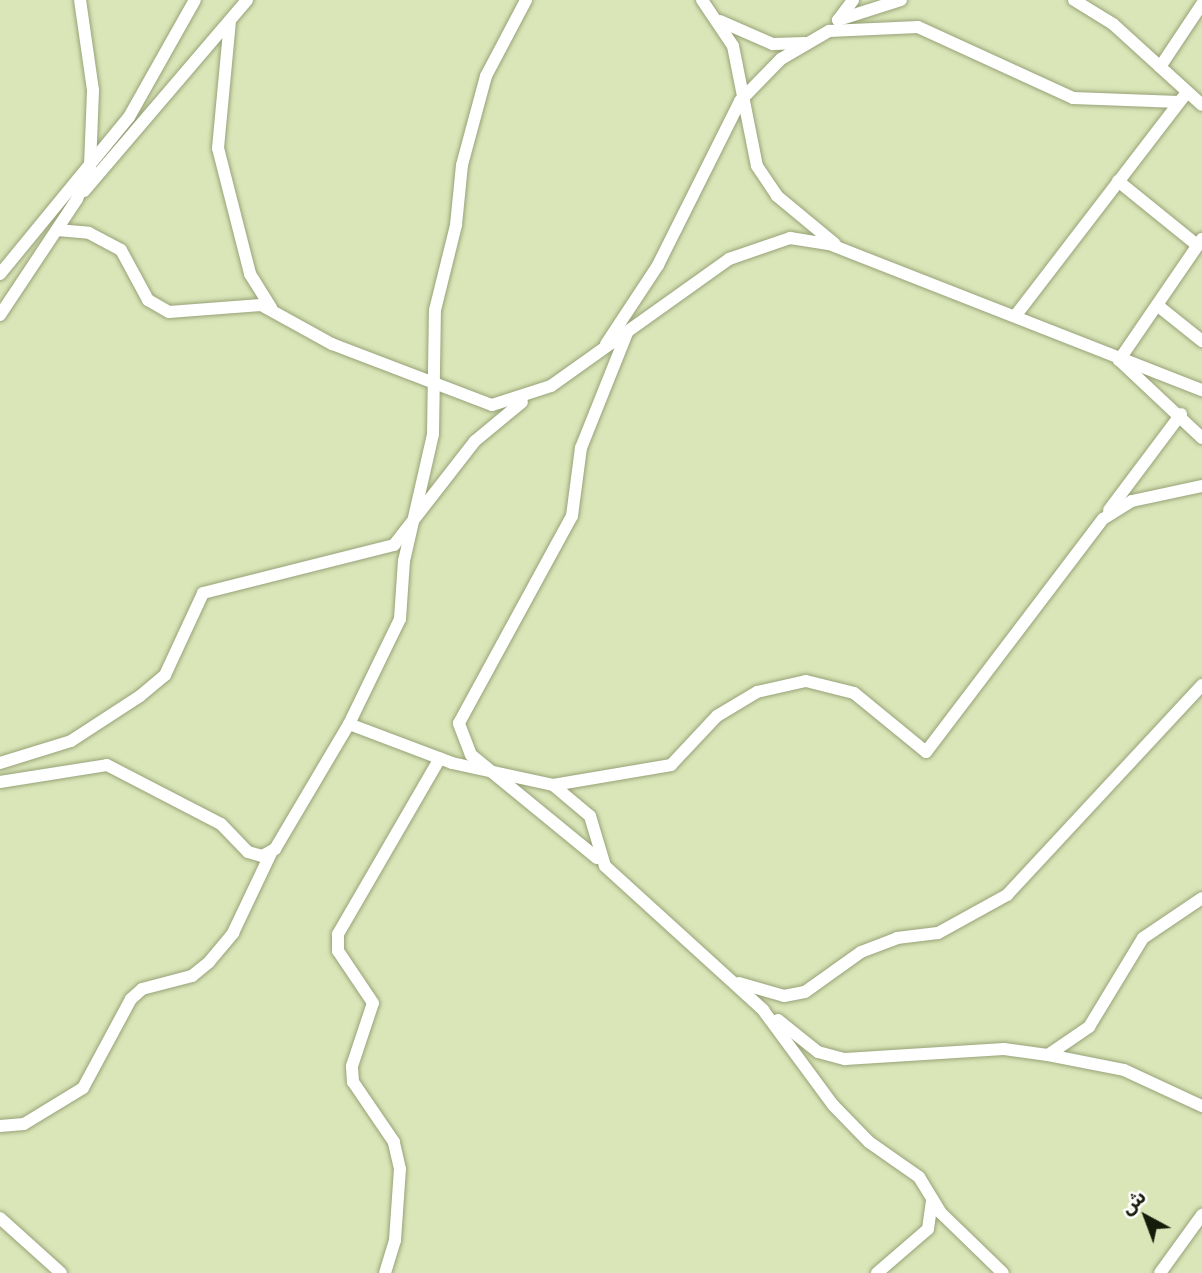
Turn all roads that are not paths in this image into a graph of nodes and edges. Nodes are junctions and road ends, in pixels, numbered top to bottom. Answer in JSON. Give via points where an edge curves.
{"nodes":[{"id":1,"x":80,"y":0,"type":"edge"},
{"id":2,"x":195,"y":0,"type":"edge"},
{"id":3,"x":247,"y":0,"type":"edge"},
{"id":4,"x":526,"y":0,"type":"edge"},
{"id":5,"x":702,"y":0,"type":"edge"},
{"id":6,"x":853,"y":0,"type":"edge"},
{"id":7,"x":901,"y":0,"type":"edge"},
{"id":8,"x":1074,"y":0,"type":"edge"},
{"id":9,"x":1202,"y":4,"type":"edge"},
{"id":10,"x":838,"y":20,"type":"junction"},
{"id":11,"x":230,"y":21,"type":"junction"},
{"id":12,"x":720,"y":21,"type":"junction"},
{"id":13,"x":828,"y":31,"type":"junction"},
{"id":14,"x":806,"y":43,"type":"junction"},
{"id":15,"x":1160,"y":67,"type":"junction"},
{"id":16,"x":744,"y":96,"type":"junction"},
{"id":17,"x":1183,"y":97,"type":"junction"},
{"id":18,"x":1202,"y":105,"type":"edge"},
{"id":19,"x":90,"y":166,"type":"junction"},
{"id":20,"x":1118,"y":181,"type":"junction"},
{"id":21,"x":77,"y":199,"type":"junction"},
{"id":22,"x":57,"y":230,"type":"junction"},
{"id":23,"x":1200,"y":242,"type":"edge"},
{"id":24,"x":841,"y":248,"type":"junction"},
{"id":25,"x":0,"y":274,"type":"edge"},
{"id":26,"x":1157,"y":305,"type":"junction"},
{"id":27,"x":271,"y":308,"type":"junction"},
{"id":28,"x":0,"y":315,"type":"edge"},
{"id":29,"x":1016,"y":315,"type":"junction"},
{"id":30,"x":627,"y":332,"type":"junction"},
{"id":31,"x":1202,"y":341,"type":"edge"},
{"id":32,"x":601,"y":350,"type":"junction"},
{"id":33,"x":1119,"y":360,"type":"junction"},
{"id":34,"x":434,"y":384,"type":"junction"},
{"id":35,"x":1202,"y":390,"type":"edge"},
{"id":36,"x":528,"y":398,"type":"junction"},
{"id":37,"x":1181,"y":414,"type":"junction"},
{"id":38,"x":1202,"y":438,"type":"edge"},
{"id":39,"x":1202,"y":486,"type":"edge"},
{"id":40,"x":1103,"y":519,"type":"junction"},
{"id":41,"x":413,"y":528,"type":"junction"},
{"id":42,"x":1202,"y":685,"type":"edge"},
{"id":43,"x":349,"y":724,"type":"junction"},
{"id":44,"x":440,"y":758,"type":"junction"},
{"id":45,"x":0,"y":763,"type":"edge"},
{"id":46,"x":489,"y":771,"type":"junction"},
{"id":47,"x":0,"y":782,"type":"edge"},
{"id":48,"x":553,"y":785,"type":"junction"},
{"id":49,"x":273,"y":851,"type":"junction"},
{"id":50,"x":597,"y":858,"type":"junction"},
{"id":51,"x":1202,"y":898,"type":"edge"},
{"id":52,"x":735,"y":982,"type":"junction"},
{"id":53,"x":763,"y":1010,"type":"junction"},
{"id":54,"x":1048,"y":1055,"type":"junction"},
{"id":55,"x":1202,"y":1106,"type":"edge"},
{"id":56,"x":0,"y":1126,"type":"edge"},
{"id":57,"x":932,"y":1196,"type":"junction"},
{"id":58,"x":1202,"y":1215,"type":"edge"},
{"id":59,"x":0,"y":1218,"type":"edge"},
{"id":60,"x":61,"y":1273,"type":"edge"},
{"id":61,"x":385,"y":1273,"type":"edge"},
{"id":62,"x":877,"y":1273,"type":"edge"},
{"id":63,"x":1003,"y":1273,"type":"edge"},
{"id":64,"x":1160,"y":1273,"type":"edge"}],
"edges":[{"from":1,"to":19,"type":"street","via":[[93,90]]},
{"from":2,"to":19,"type":"street","via":[[129,117]]},
{"from":3,"to":11,"type":"street"},
{"from":4,"to":34,"type":"street","via":[[486,76],[471,126],[456,225],[438,289]]},
{"from":5,"to":12,"type":"street"},
{"from":6,"to":10,"type":"street"},
{"from":7,"to":10,"type":"street"},
{"from":8,"to":15,"type":"street"},
{"from":9,"to":15,"type":"street"},
{"from":10,"to":13,"type":"street"},
{"from":11,"to":21,"type":"street"},
{"from":11,"to":27,"type":"street","via":[[218,148],[250,274]]},
{"from":12,"to":14,"type":"street","via":[[772,44]]},
{"from":12,"to":16,"type":"street","via":[[733,46]]},
{"from":13,"to":14,"type":"street"},
{"from":13,"to":17,"type":"street","via":[[918,27],[1073,98]]},
{"from":14,"to":16,"type":"street"},
{"from":15,"to":17,"type":"street"},
{"from":16,"to":24,"type":"street","via":[[745,129],[757,166],[777,196]]},
{"from":16,"to":32,"type":"street","via":[[658,265]]},
{"from":17,"to":18,"type":"street"},
{"from":17,"to":20,"type":"street"},
{"from":19,"to":21,"type":"street"},
{"from":19,"to":25,"type":"street"},
{"from":20,"to":23,"type":"street"},
{"from":20,"to":29,"type":"street"},
{"from":21,"to":22,"type":"street"},
{"from":22,"to":27,"type":"street","via":[[89,233],[121,250],[148,300],[169,312]]},
{"from":22,"to":28,"type":"street"},
{"from":23,"to":26,"type":"street"},
{"from":24,"to":29,"type":"street"},
{"from":24,"to":30,"type":"street","via":[[790,238],[749,248]]},
{"from":26,"to":31,"type":"street"},
{"from":26,"to":33,"type":"street"},
{"from":27,"to":34,"type":"street","via":[[332,344]]},
{"from":29,"to":33,"type":"street"},
{"from":30,"to":32,"type":"street"},
{"from":30,"to":46,"type":"street","via":[[581,448],[572,516],[459,723],[467,747]]},
{"from":32,"to":36,"type":"street"},
{"from":33,"to":35,"type":"street"},
{"from":33,"to":37,"type":"street"},
{"from":34,"to":36,"type":"street","via":[[492,405]]},
{"from":34,"to":41,"type":"street","via":[[430,456]]},
{"from":36,"to":41,"type":"street","via":[[451,467]]},
{"from":37,"to":38,"type":"street"},
{"from":37,"to":40,"type":"street"},
{"from":39,"to":40,"type":"street","via":[[1132,501]]},
{"from":40,"to":48,"type":"street","via":[[926,752],[854,693],[806,681],[757,692],[718,716],[671,765]]},
{"from":41,"to":43,"type":"street","via":[[400,619]]},
{"from":41,"to":45,"type":"street","via":[[376,552],[203,593],[165,675],[140,696],[71,741]]},
{"from":42,"to":52,"type":"street","via":[[1007,895],[938,933],[897,938],[861,952],[805,992],[784,996]]},
{"from":43,"to":44,"type":"street"},
{"from":43,"to":49,"type":"street"},
{"from":44,"to":46,"type":"street"},
{"from":44,"to":61,"type":"street","via":[[338,934],[338,951],[373,1003],[352,1066],[353,1082],[394,1142],[400,1169],[395,1240]]},
{"from":46,"to":48,"type":"street"},
{"from":46,"to":50,"type":"street"},
{"from":47,"to":49,"type":"street","via":[[107,765],[221,824],[248,852]]},
{"from":48,"to":50,"type":"street","via":[[590,816]]},
{"from":49,"to":56,"type":"street","via":[[233,933],[209,962],[192,976],[142,989],[131,999],[83,1088],[24,1124]]},
{"from":50,"to":52,"type":"street"},
{"from":51,"to":54,"type":"street","via":[[1143,938],[1089,1027]]},
{"from":52,"to":53,"type":"street"},
{"from":53,"to":54,"type":"street","via":[[818,1052],[845,1059],[1004,1049]]},
{"from":53,"to":57,"type":"street","via":[[833,1105],[869,1142],[911,1170]]},
{"from":54,"to":55,"type":"street","via":[[1124,1070]]},
{"from":57,"to":62,"type":"street","via":[[928,1230]]},
{"from":57,"to":63,"type":"street"},
{"from":58,"to":64,"type":"street"},
{"from":59,"to":60,"type":"street"}]}
